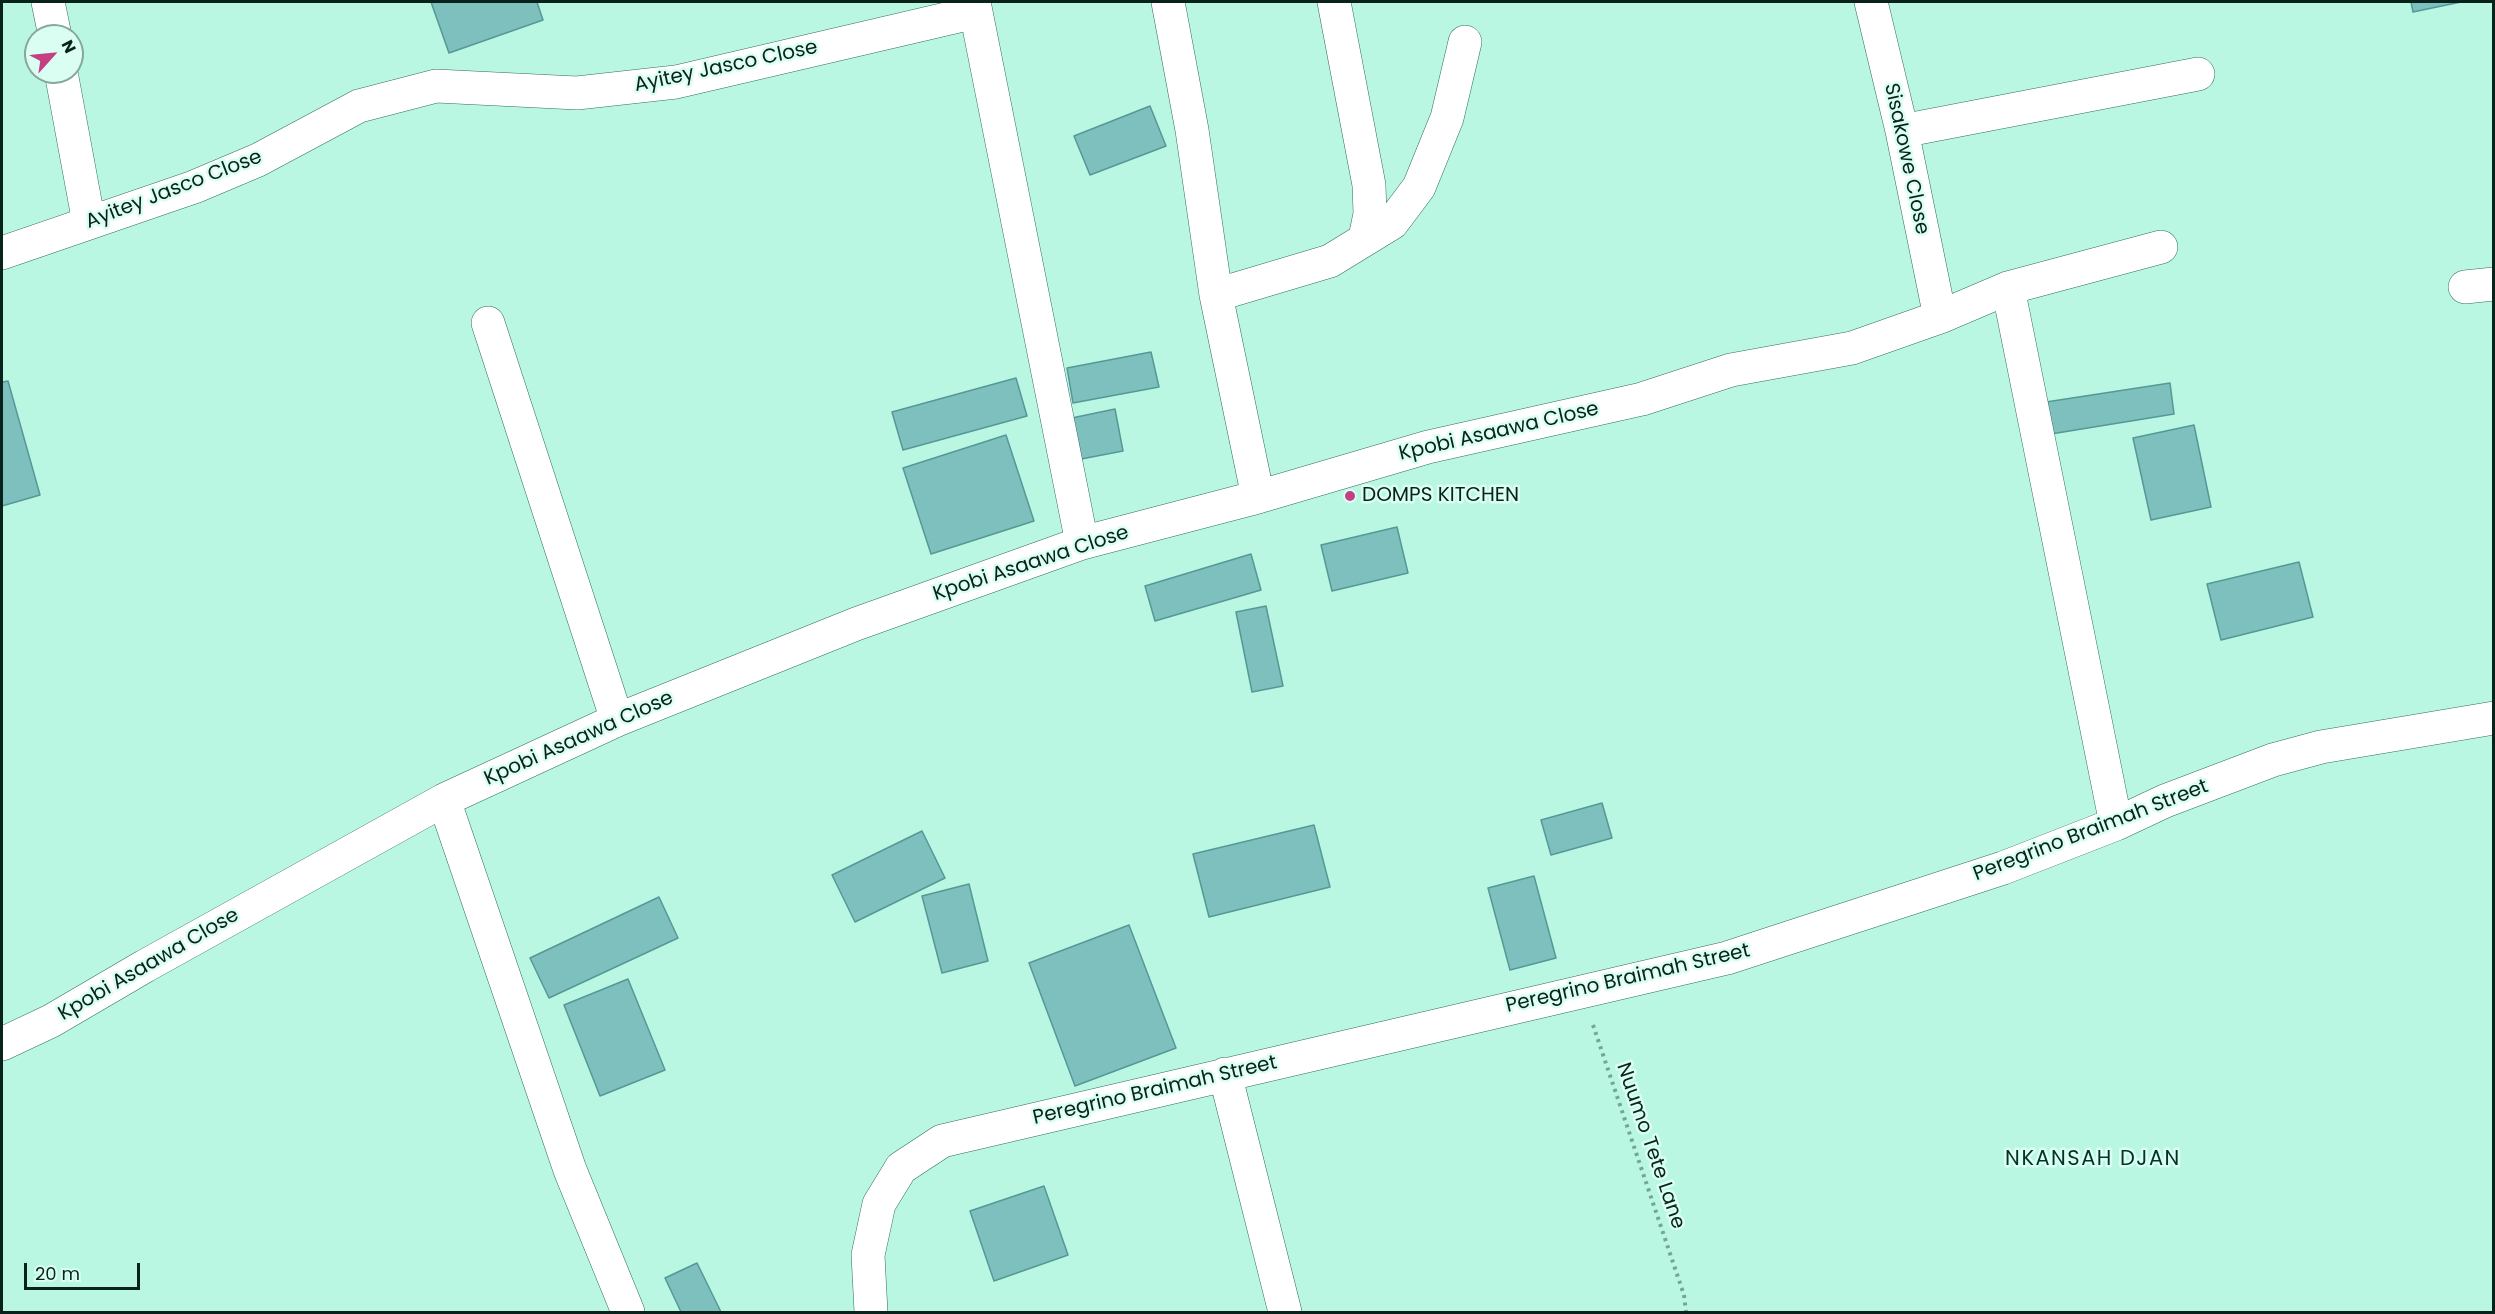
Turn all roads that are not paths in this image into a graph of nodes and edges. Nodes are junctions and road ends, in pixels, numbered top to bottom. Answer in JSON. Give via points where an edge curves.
{"nodes":[{"id":1,"x":48,"y":2,"type":"edge"},
{"id":2,"x":1168,"y":2,"type":"edge"},
{"id":3,"x":1334,"y":2,"type":"edge"},
{"id":4,"x":1870,"y":2,"type":"edge"},
{"id":5,"x":975,"y":7,"type":"edge"},
{"id":6,"x":52,"y":24,"type":"edge"},
{"id":7,"x":1466,"y":42,"type":"dead end"},
{"id":8,"x":2198,"y":74,"type":"dead end"},
{"id":9,"x":63,"y":84,"type":"edge"},
{"id":10,"x":1902,"y":131,"type":"junction"},
{"id":11,"x":89,"y":223,"type":"junction"},
{"id":12,"x":1365,"y":238,"type":"junction"},
{"id":13,"x":2161,"y":247,"type":"dead end"},
{"id":14,"x":2,"y":253,"type":"edge"},
{"id":15,"x":2008,"y":288,"type":"junction"},
{"id":16,"x":1216,"y":295,"type":"junction"},
{"id":17,"x":1940,"y":317,"type":"junction"},
{"id":18,"x":488,"y":323,"type":"dead end"},
{"id":19,"x":1258,"y":497,"type":"junction"},
{"id":20,"x":1082,"y":543,"type":"junction"},
{"id":21,"x":2493,"y":718,"type":"edge"},
{"id":22,"x":617,"y":720,"type":"junction"},
{"id":23,"x":444,"y":800,"type":"junction"},
{"id":24,"x":2116,"y":824,"type":"junction"},
{"id":25,"x":2,"y":1044,"type":"edge"},
{"id":26,"x":1226,"y":1074,"type":"junction"},
{"id":27,"x":628,"y":1312,"type":"edge"},
{"id":28,"x":871,"y":1312,"type":"edge"},
{"id":29,"x":1285,"y":1312,"type":"edge"}],
"edges":[{"from":1,"to":6,"type":"street"},
{"from":2,"to":16,"type":"street"},
{"from":3,"to":12,"type":"street","via":[[1369,185],[1370,214]]},
{"from":4,"to":10,"type":"street","name":"Sisakowe Close"},
{"from":5,"to":11,"type":"street","name":"Ayitey Jasco Close","via":[[676,82],[577,93],[436,86],[359,106],[258,160]]},
{"from":5,"to":20,"type":"street"},
{"from":7,"to":12,"type":"street","via":[[1447,118],[1419,187],[1392,223]]},
{"from":8,"to":10,"type":"street"},
{"from":9,"to":11,"type":"street"},
{"from":10,"to":17,"type":"street","name":"Sisakowe Close"},
{"from":11,"to":14,"type":"street","name":"Ayitey Jasco Close"},
{"from":12,"to":16,"type":"street","via":[[1330,261]]},
{"from":13,"to":15,"type":"street","name":"Kpobi Asaawa Close"},
{"from":15,"to":17,"type":"street","name":"Kpobi Asaawa Close"},
{"from":15,"to":24,"type":"street"},
{"from":16,"to":19,"type":"street"},
{"from":17,"to":19,"type":"street","name":"Kpobi Asaawa Close","via":[[1852,348],[1731,370],[1642,399],[1428,447]]},
{"from":18,"to":22,"type":"street"},
{"from":19,"to":20,"type":"street","name":"Kpobi Asaawa Close"},
{"from":20,"to":22,"type":"street","name":"Kpobi Asaawa Close","via":[[856,624]]},
{"from":21,"to":24,"type":"street","name":"Peregrino Braimah Street","via":[[2342,743],[2273,760]]},
{"from":22,"to":23,"type":"street","name":"Kpobi Asaawa Close"},
{"from":23,"to":25,"type":"street","name":"Kpobi Asaawa Close","via":[[51,1021]]},
{"from":23,"to":27,"type":"street","via":[[570,1170]]},
{"from":24,"to":26,"type":"street","name":"Peregrino Braimah Street","via":[[2003,868],[1727,958]]},
{"from":26,"to":28,"type":"street","name":"Peregrino Braimah Street","via":[[942,1141],[901,1168],[879,1204],[868,1255]]},
{"from":26,"to":29,"type":"street"}]}
